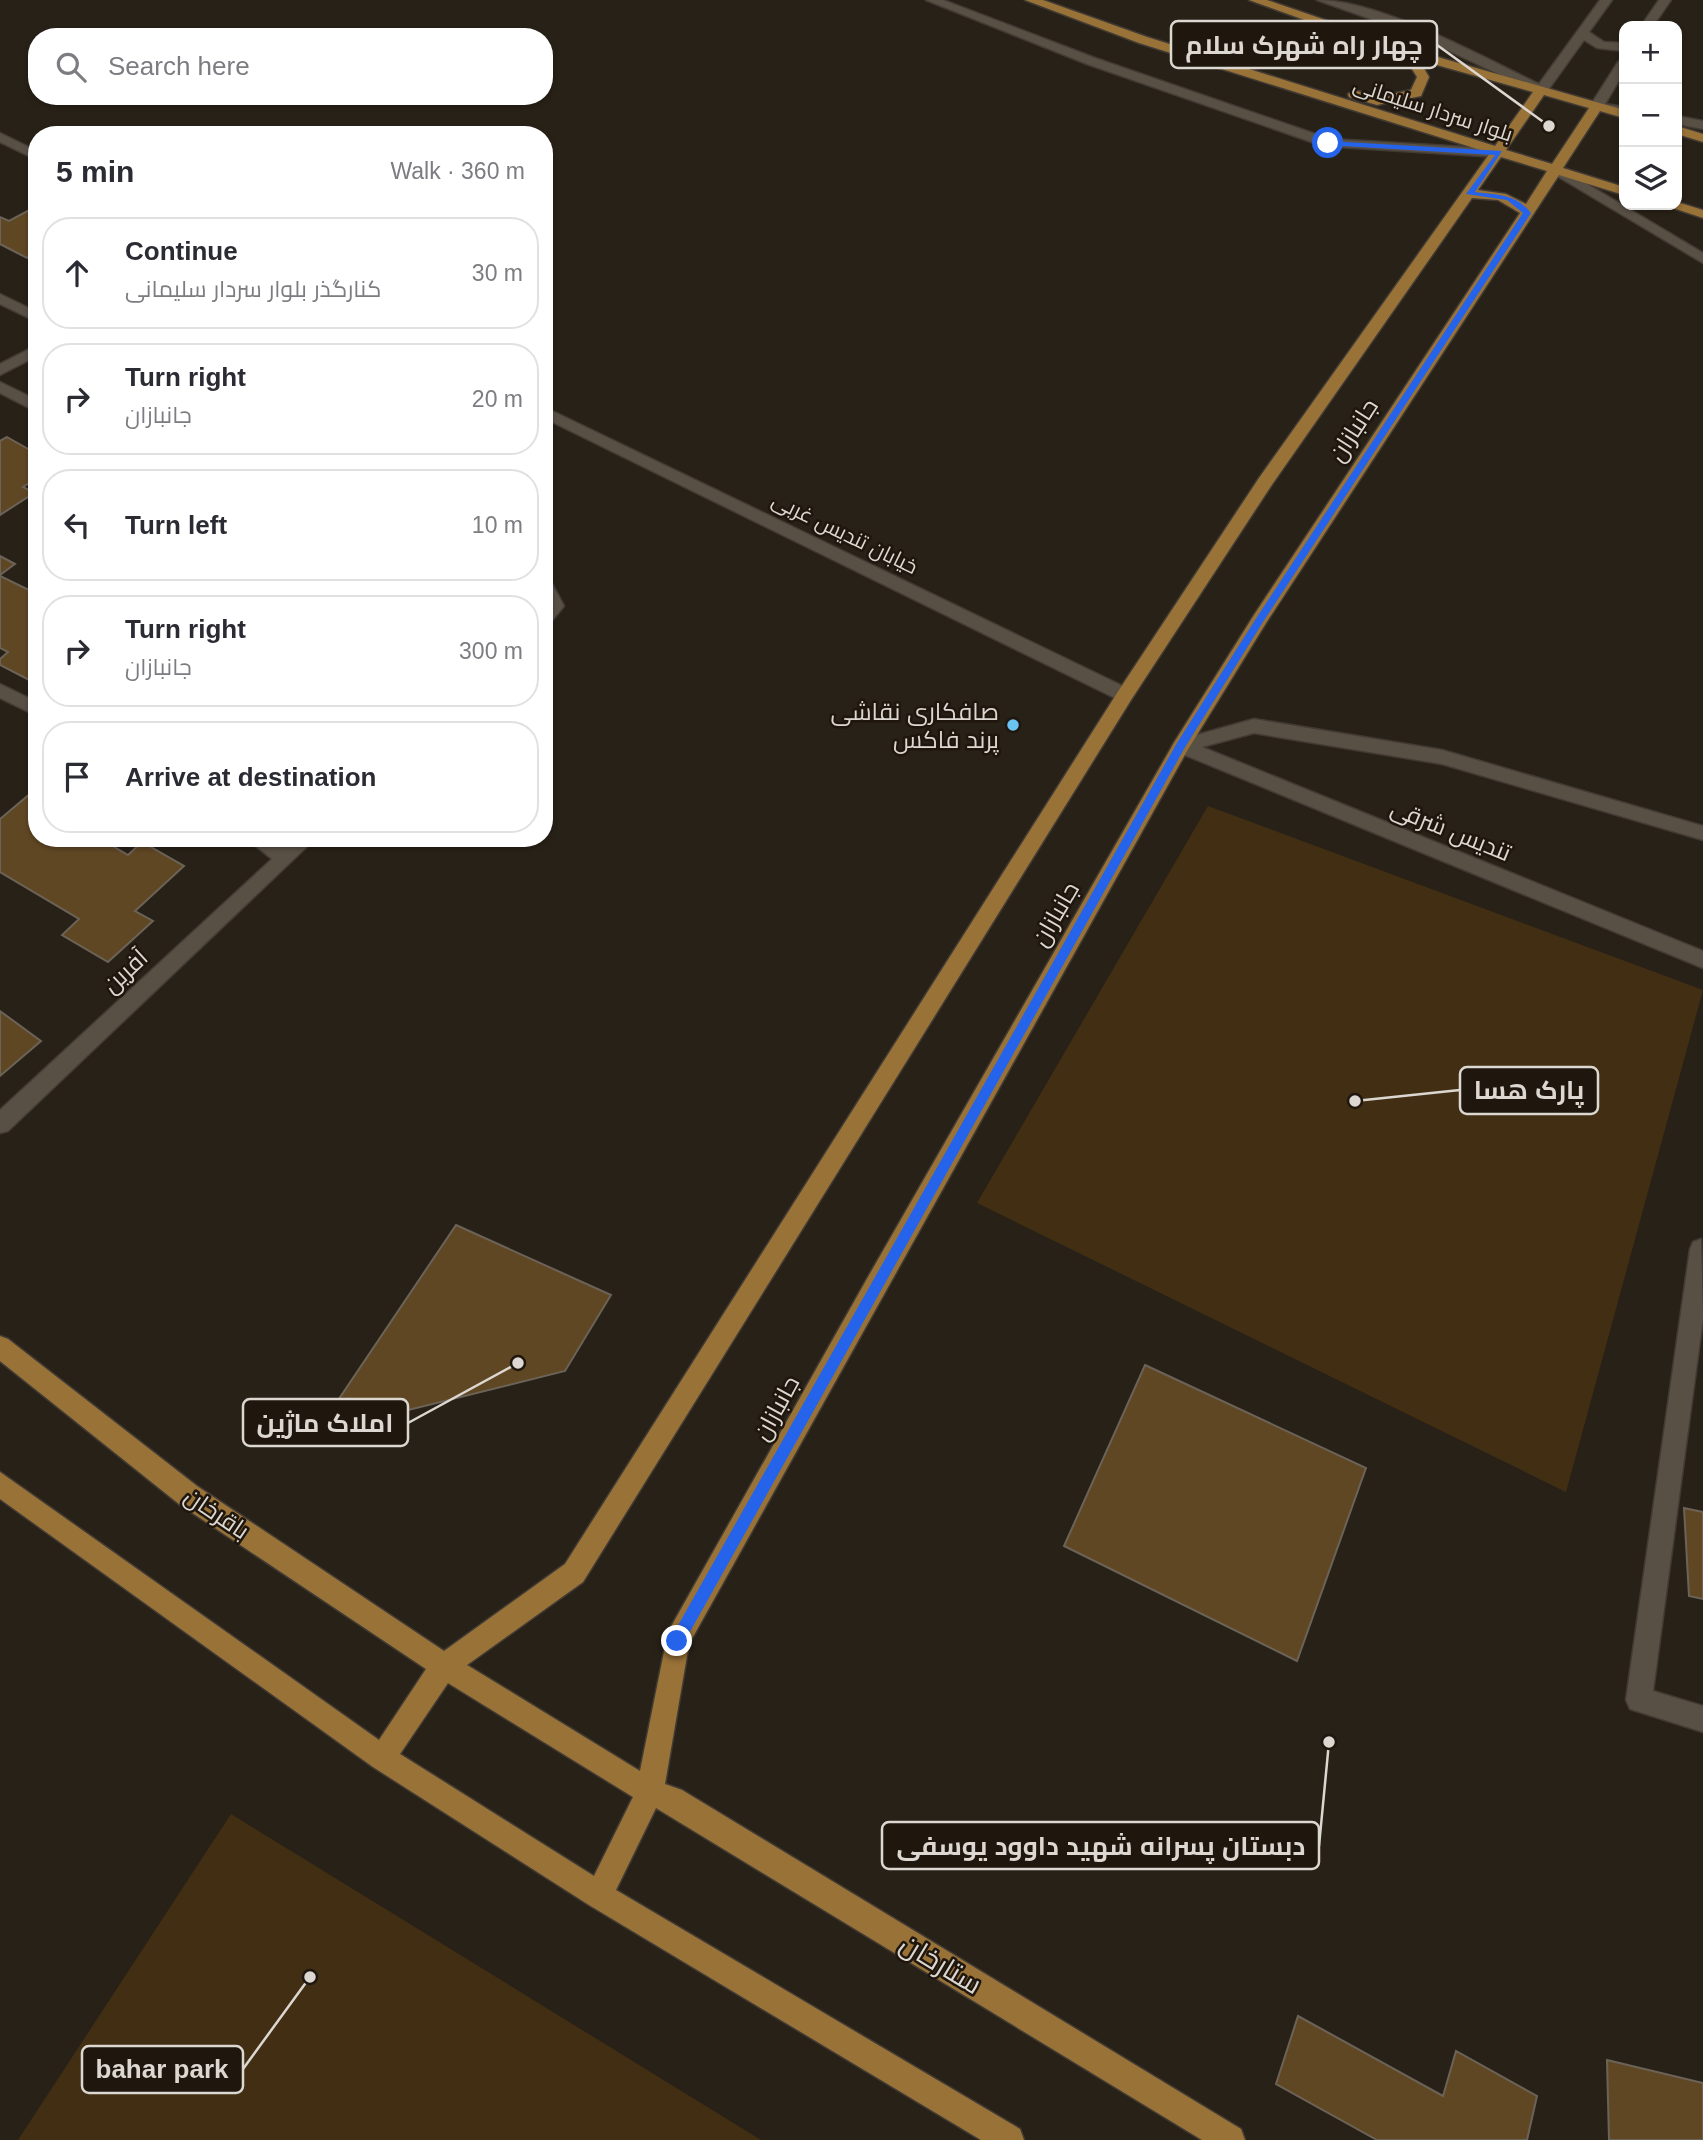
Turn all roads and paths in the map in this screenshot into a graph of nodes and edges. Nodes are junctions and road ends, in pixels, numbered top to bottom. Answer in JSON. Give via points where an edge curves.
{"nodes":[{"id":1,"x":932,"y":0,"type":"edge"},
{"id":2,"x":1031,"y":0,"type":"edge"},
{"id":3,"x":1255,"y":0,"type":"edge"},
{"id":4,"x":1323,"y":0,"type":"edge"},
{"id":5,"x":1606,"y":0,"type":"edge"},
{"id":6,"x":1665,"y":0,"type":"edge"},
{"id":7,"x":1650,"y":21,"type":"edge"},
{"id":8,"x":1580,"y":33,"type":"junction"},
{"id":9,"x":1143,"y":40,"type":"junction"},
{"id":10,"x":1619,"y":46,"type":"edge"},
{"id":11,"x":1409,"y":53,"type":"junction"},
{"id":12,"x":1619,"y":70,"type":"edge"},
{"id":13,"x":1541,"y":90,"type":"junction"},
{"id":14,"x":1597,"y":106,"type":"junction"},
{"id":15,"x":1619,"y":111,"type":"edge"},
{"id":16,"x":1682,"y":121,"type":"edge"},
{"id":17,"x":1703,"y":125,"type":"edge"},
{"id":18,"x":1682,"y":132,"type":"edge"},
{"id":19,"x":0,"y":137,"type":"edge"},
{"id":20,"x":1703,"y":138,"type":"edge"},
{"id":21,"x":28,"y":151,"type":"edge"},
{"id":22,"x":1500,"y":153,"type":"junction"},
{"id":23,"x":1557,"y":170,"type":"junction"},
{"id":24,"x":1619,"y":189,"type":"edge"},
{"id":25,"x":1470,"y":194,"type":"junction"},
{"id":26,"x":1682,"y":208,"type":"edge"},
{"id":27,"x":1527,"y":213,"type":"junction"},
{"id":28,"x":1703,"y":215,"type":"edge"},
{"id":29,"x":1703,"y":259,"type":"edge"},
{"id":30,"x":0,"y":298,"type":"edge"},
{"id":31,"x":28,"y":313,"type":"edge"},
{"id":32,"x":28,"y":355,"type":"edge"},
{"id":33,"x":0,"y":370,"type":"edge"},
{"id":34,"x":0,"y":387,"type":"edge"},
{"id":35,"x":28,"y":402,"type":"edge"},
{"id":36,"x":553,"y":416,"type":"edge"},
{"id":37,"x":1125,"y":695,"type":"junction"},
{"id":38,"x":4,"y":698,"type":"edge"},
{"id":39,"x":28,"y":707,"type":"edge"},
{"id":40,"x":1181,"y":746,"type":"junction"},
{"id":41,"x":1703,"y":833,"type":"edge"},
{"id":42,"x":269,"y":847,"type":"edge"},
{"id":43,"x":297,"y":847,"type":"edge"},
{"id":44,"x":285,"y":857,"type":"junction"},
{"id":45,"x":1703,"y":960,"type":"edge"},
{"id":46,"x":0,"y":1124,"type":"edge"},
{"id":47,"x":1700,"y":1249,"type":"dead end"},
{"id":48,"x":0,"y":1347,"type":"edge"},
{"id":49,"x":0,"y":1484,"type":"edge"},
{"id":50,"x":444,"y":1666,"type":"junction"},
{"id":51,"x":1703,"y":1719,"type":"edge"},
{"id":52,"x":382,"y":1758,"type":"junction"},
{"id":53,"x":650,"y":1792,"type":"junction"},
{"id":54,"x":598,"y":1895,"type":"junction"},
{"id":55,"x":1009,"y":2140,"type":"edge"},
{"id":56,"x":1230,"y":2140,"type":"edge"}],
"edges":[{"from":1,"to":22,"type":"street","via":[[1328,143]]},
{"from":2,"to":9,"type":"main road","name":"بلوار سردار سلیمانی"},
{"from":3,"to":11,"type":"main road","name":"بلوار سردار سلیمانی"},
{"from":4,"to":13,"type":"street","via":[[1416,31]]},
{"from":5,"to":8,"type":"street"},
{"from":6,"to":7,"type":"street"},
{"from":8,"to":10,"type":"street","via":[[1601,44]]},
{"from":8,"to":13,"type":"street"},
{"from":9,"to":11,"type":"main road","via":[[1183,41],[1377,101],[1416,93],[1423,77]]},
{"from":9,"to":22,"type":"main road","name":"بلوار سردار سلیمانی"},
{"from":11,"to":13,"type":"main road","name":"بلوار سردار سلیمانی"},
{"from":12,"to":14,"type":"street"},
{"from":13,"to":14,"type":"main road","name":"بلوار سردار سلیمانی"},
{"from":13,"to":22,"type":"main road","name":"جانبازان"},
{"from":14,"to":15,"type":"street"},
{"from":14,"to":23,"type":"main road","name":"جانبازان"},
{"from":16,"to":17,"type":"street"},
{"from":18,"to":20,"type":"main road"},
{"from":19,"to":21,"type":"street"},
{"from":22,"to":23,"type":"main road","name":"بلوار سردار سلیمانی"},
{"from":22,"to":25,"type":"main road","name":"جانبازان"},
{"from":23,"to":24,"type":"main road","name":"بلوار سردار سلیمانی"},
{"from":23,"to":27,"type":"main road","name":"جانبازان"},
{"from":23,"to":29,"type":"street"},
{"from":25,"to":27,"type":"main road","via":[[1508,198]]},
{"from":25,"to":37,"type":"main road","name":"جانبازان","via":[[1265,482]]},
{"from":26,"to":28,"type":"main road"},
{"from":27,"to":40,"type":"main road","name":"جانبازان"},
{"from":30,"to":31,"type":"street"},
{"from":32,"to":33,"type":"street"},
{"from":34,"to":35,"type":"street"},
{"from":36,"to":37,"type":"street","name":"خیابان تندیس غربی"},
{"from":37,"to":50,"type":"main road","name":"جانبازان","via":[[574,1573]]},
{"from":38,"to":39,"type":"street"},
{"from":40,"to":41,"type":"street","via":[[1254,726],[1442,757]]},
{"from":40,"to":45,"type":"street","name":"تندیس شرقی"},
{"from":40,"to":53,"type":"main road","name":"جانبازان","via":[[677,1641]]},
{"from":42,"to":44,"type":"street"},
{"from":43,"to":44,"type":"street","name":"آفرین"},
{"from":44,"to":46,"type":"street","name":"آفرین"},
{"from":47,"to":51,"type":"street","via":[[1640,1700]]},
{"from":48,"to":50,"type":"main road","name":"باقرخان","via":[[188,1495]]},
{"from":49,"to":52,"type":"main road"},
{"from":50,"to":52,"type":"main road"},
{"from":50,"to":53,"type":"main road","name":"باقرخان"},
{"from":52,"to":54,"type":"main road"},
{"from":53,"to":54,"type":"main road","name":"جانبازان"},
{"from":53,"to":56,"type":"main road","name":"ستارخان","via":[[672,1800]]},
{"from":54,"to":55,"type":"main road"}]}
